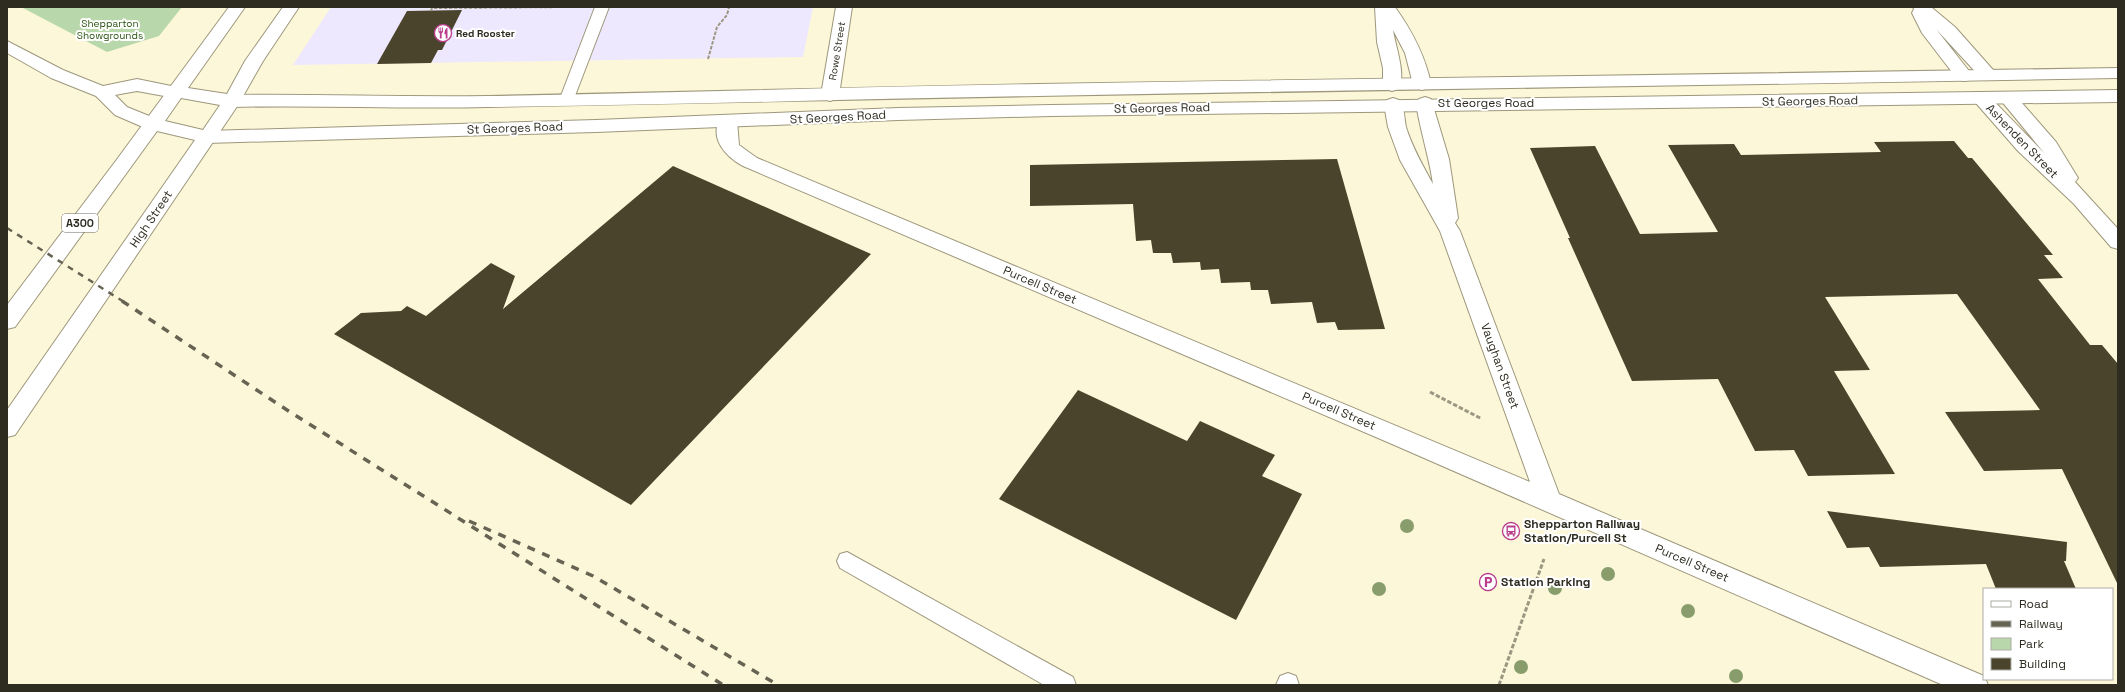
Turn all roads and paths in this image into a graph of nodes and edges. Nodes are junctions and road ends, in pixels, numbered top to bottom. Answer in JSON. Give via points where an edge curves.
{"nodes":[{"id":1,"x":236,"y":7,"type":"edge"},
{"id":2,"x":291,"y":7,"type":"edge"},
{"id":3,"x":573,"y":7,"type":"edge"},
{"id":4,"x":602,"y":7,"type":"edge"},
{"id":5,"x":730,"y":7,"type":"edge"},
{"id":6,"x":844,"y":7,"type":"edge"},
{"id":7,"x":1383,"y":7,"type":"edge"},
{"id":8,"x":1387,"y":7,"type":"edge"},
{"id":9,"x":1916,"y":7,"type":"edge"},
{"id":10,"x":1921,"y":7,"type":"edge"},
{"id":11,"x":432,"y":9,"type":"edge"},
{"id":12,"x":7,"y":46,"type":"edge"},
{"id":13,"x":708,"y":59,"type":"dead end"},
{"id":14,"x":2111,"y":73,"type":"edge"},
{"id":15,"x":1988,"y":75,"type":"junction"},
{"id":16,"x":1964,"y":76,"type":"junction"},
{"id":17,"x":1773,"y":80,"type":"junction"},
{"id":18,"x":1688,"y":81,"type":"junction"},
{"id":19,"x":1709,"y":81,"type":"junction"},
{"id":20,"x":1592,"y":83,"type":"junction"},
{"id":21,"x":1422,"y":84,"type":"junction"},
{"id":22,"x":1392,"y":85,"type":"junction"},
{"id":23,"x":2118,"y":88,"type":"edge"},
{"id":24,"x":102,"y":92,"type":"junction"},
{"id":25,"x":175,"y":92,"type":"junction"},
{"id":26,"x":830,"y":96,"type":"junction"},
{"id":27,"x":2118,"y":96,"type":"edge"},
{"id":28,"x":733,"y":98,"type":"junction"},
{"id":29,"x":1981,"y":98,"type":"junction"},
{"id":30,"x":2008,"y":98,"type":"junction"},
{"id":31,"x":232,"y":101,"type":"junction"},
{"id":32,"x":566,"y":101,"type":"junction"},
{"id":33,"x":1788,"y":101,"type":"junction"},
{"id":34,"x":1723,"y":102,"type":"junction"},
{"id":35,"x":1425,"y":103,"type":"junction"},
{"id":36,"x":1606,"y":103,"type":"junction"},
{"id":37,"x":1701,"y":103,"type":"junction"},
{"id":38,"x":1393,"y":104,"type":"junction"},
{"id":39,"x":826,"y":117,"type":"junction"},
{"id":40,"x":728,"y":122,"type":"junction"},
{"id":41,"x":152,"y":124,"type":"junction"},
{"id":42,"x":557,"y":126,"type":"junction"},
{"id":43,"x":207,"y":137,"type":"junction"},
{"id":44,"x":2081,"y":199,"type":"junction"},
{"id":45,"x":1450,"y":231,"type":"junction"},
{"id":46,"x":2118,"y":242,"type":"edge"},
{"id":47,"x":7,"y":321,"type":"edge"},
{"id":48,"x":1430,"y":392,"type":"dead end"},
{"id":49,"x":7,"y":428,"type":"edge"},
{"id":50,"x":1527,"y":442,"type":"junction"},
{"id":51,"x":1549,"y":501,"type":"junction"},
{"id":52,"x":1544,"y":559,"type":"dead end"},
{"id":53,"x":847,"y":561,"type":"dead end"},
{"id":54,"x":1065,"y":685,"type":"edge"},
{"id":55,"x":1499,"y":685,"type":"edge"},
{"id":56,"x":1974,"y":685,"type":"edge"}],
"edges":[{"from":1,"to":25,"type":"main road","number":"A300"},
{"from":2,"to":31,"type":"main road","name":"High Street","via":[[254,61]]},
{"from":3,"to":11,"type":"path"},
{"from":4,"to":32,"type":"lane"},
{"from":5,"to":13,"type":"path","via":[[717,27]]},
{"from":6,"to":26,"type":"main road","name":"Rowe Street"},
{"from":7,"to":22,"type":"main road"},
{"from":8,"to":21,"type":"main road","via":[[1409,40]]},
{"from":9,"to":16,"type":"main road","via":[[1930,33]]},
{"from":10,"to":15,"type":"main road","via":[[1949,31]]},
{"from":12,"to":24,"type":"main road","via":[[57,74]]},
{"from":14,"to":15,"type":"main road","name":"St Georges Road"},
{"from":14,"to":23,"type":"main road"},
{"from":15,"to":16,"type":"main road","name":"St Georges Road"},
{"from":15,"to":30,"type":"main road","name":"Ashenden Street"},
{"from":16,"to":17,"type":"main road","name":"St Georges Road"},
{"from":16,"to":29,"type":"main road","name":"Ashenden Street"},
{"from":17,"to":19,"type":"main road","name":"St Georges Road"},
{"from":17,"to":33,"type":"main road"},
{"from":18,"to":19,"type":"main road","name":"St Georges Road"},
{"from":18,"to":20,"type":"main road","name":"St Georges Road"},
{"from":18,"to":37,"type":"main road"},
{"from":19,"to":34,"type":"main road"},
{"from":20,"to":21,"type":"main road","name":"St Georges Road"},
{"from":20,"to":36,"type":"main road"},
{"from":21,"to":22,"type":"main road","name":"St Georges Road"},
{"from":21,"to":35,"type":"main road","name":"Vaughan Street"},
{"from":22,"to":26,"type":"main road","name":"St Georges Road","via":[[1034,90]]},
{"from":22,"to":38,"type":"main road","name":"Vaughan Street"},
{"from":24,"to":25,"type":"main road","name":"St Georges Road","via":[[138,85]]},
{"from":24,"to":41,"type":"main road","name":"St Georges Road","via":[[121,111]]},
{"from":25,"to":31,"type":"main road","name":"St Georges Road"},
{"from":25,"to":41,"type":"main road","number":"A300"},
{"from":26,"to":28,"type":"main road","name":"St Georges Road"},
{"from":26,"to":39,"type":"main road","name":"Rowe Street"},
{"from":27,"to":30,"type":"main road","name":"St Georges Road"},
{"from":28,"to":32,"type":"main road","name":"St Georges Road"},
{"from":28,"to":40,"type":"main road","name":"Purcell Street"},
{"from":29,"to":30,"type":"main road","name":"St Georges Road"},
{"from":29,"to":33,"type":"main road","name":"St Georges Road"},
{"from":29,"to":44,"type":"main road","name":"Ashenden Street","via":[[2025,147]]},
{"from":30,"to":44,"type":"main road","name":"Ashenden Street","via":[[2049,146]]},
{"from":31,"to":32,"type":"main road","name":"St Georges Road"},
{"from":31,"to":43,"type":"main road","name":"High Street"},
{"from":32,"to":42,"type":"main road"},
{"from":33,"to":34,"type":"main road","name":"St Georges Road"},
{"from":34,"to":37,"type":"main road","name":"St Georges Road"},
{"from":35,"to":36,"type":"main road","name":"St Georges Road"},
{"from":35,"to":38,"type":"main road","name":"St Georges Road"},
{"from":35,"to":45,"type":"main road","name":"Vaughan Street","via":[[1439,159]]},
{"from":36,"to":37,"type":"main road","name":"St Georges Road"},
{"from":38,"to":39,"type":"main road","name":"St Georges Road"},
{"from":38,"to":45,"type":"main road","name":"Vaughan Street","via":[[1397,127],[1410,160]]},
{"from":39,"to":40,"type":"main road","name":"St Georges Road"},
{"from":40,"to":42,"type":"main road","name":"St Georges Road"},
{"from":40,"to":51,"type":"main road","name":"Purcell Street","via":[[726,142],[735,154],[750,162]]},
{"from":41,"to":43,"type":"main road","name":"St Georges Road"},
{"from":41,"to":47,"type":"main road","number":"A300"},
{"from":42,"to":43,"type":"main road","name":"St Georges Road"},
{"from":43,"to":49,"type":"main road","name":"High Street"},
{"from":44,"to":46,"type":"main road","name":"Ashenden Street"},
{"from":45,"to":50,"type":"main road","name":"Vaughan Street"},
{"from":48,"to":50,"type":"path"},
{"from":50,"to":51,"type":"main road","name":"Vaughan Street"},
{"from":51,"to":56,"type":"main road","name":"Purcell Street"},
{"from":52,"to":55,"type":"path"},
{"from":53,"to":54,"type":"lane"}]}
